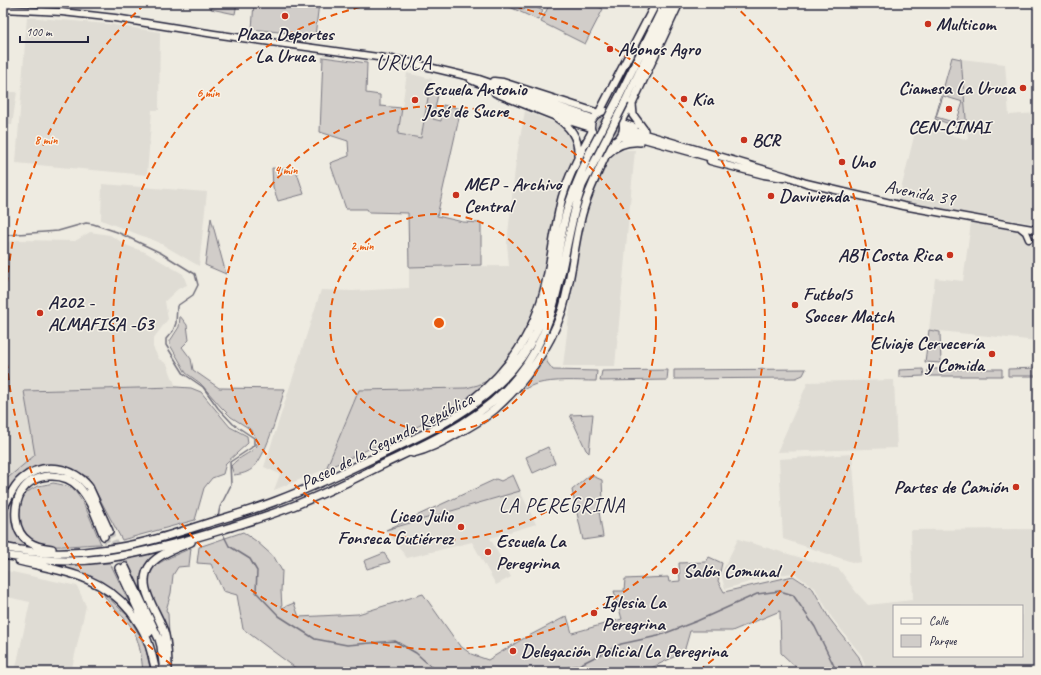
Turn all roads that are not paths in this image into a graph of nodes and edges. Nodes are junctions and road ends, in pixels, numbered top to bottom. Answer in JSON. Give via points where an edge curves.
{"nodes":[{"id":1,"x":656,"y":3,"type":"edge"},
{"id":2,"x":665,"y":3,"type":"edge"},
{"id":3,"x":672,"y":3,"type":"edge"},
{"id":4,"x":679,"y":3,"type":"edge"},
{"id":5,"x":3,"y":9,"type":"edge"},
{"id":6,"x":478,"y":81,"type":"junction"},
{"id":7,"x":637,"y":93,"type":"junction"},
{"id":8,"x":622,"y":100,"type":"junction"},
{"id":9,"x":599,"y":113,"type":"junction"},
{"id":10,"x":556,"y":118,"type":"junction"},
{"id":11,"x":589,"y":120,"type":"tunnel mouth"},
{"id":12,"x":622,"y":121,"type":"junction"},
{"id":13,"x":592,"y":130,"type":"junction"},
{"id":14,"x":644,"y":130,"type":"junction"},
{"id":15,"x":625,"y":133,"type":"junction"},
{"id":16,"x":611,"y":142,"type":"junction"},
{"id":17,"x":640,"y":142,"type":"junction"},
{"id":18,"x":578,"y":157,"type":"junction"},
{"id":19,"x":601,"y":157,"type":"junction"},
{"id":20,"x":787,"y":177,"type":"junction"},
{"id":21,"x":1020,"y":228,"type":"junction"},
{"id":22,"x":1038,"y":231,"type":"edge"},
{"id":23,"x":544,"y":314,"type":"junction"},
{"id":24,"x":520,"y":349,"type":"junction"},
{"id":25,"x":401,"y":444,"type":"junction"},
{"id":26,"x":3,"y":508,"type":"edge"},
{"id":27,"x":176,"y":545,"type":"junction"},
{"id":28,"x":3,"y":548,"type":"edge"},
{"id":29,"x":88,"y":552,"type":"junction"},
{"id":30,"x":3,"y":556,"type":"edge"},
{"id":31,"x":156,"y":672,"type":"edge"},
{"id":32,"x":164,"y":672,"type":"edge"},
{"id":33,"x":168,"y":672,"type":"edge"}],
"edges":[{"from":1,"to":9,"type":"highway"},
{"from":2,"to":8,"type":"highway","name":"Paseo de la Segunda República"},
{"from":3,"to":8,"type":"highway","name":"Paseo de la Segunda República"},
{"from":4,"to":7,"type":"highway"},
{"from":5,"to":6,"type":"main road","via":[[115,18],[374,56]]},
{"from":6,"to":9,"type":"main road","via":[[503,82]]},
{"from":6,"to":10,"type":"main road","via":[[500,96]]},
{"from":6,"to":11,"type":"main road"},
{"from":7,"to":12,"type":"highway"},
{"from":7,"to":14,"type":"highway","via":[[631,109],[635,120]]},
{"from":8,"to":19,"type":"highway","name":"Paseo de la Segunda República","bridge":true},
{"from":8,"to":23,"type":"highway","name":"Paseo de la Segunda República","bridge":true,"via":[[590,152],[576,184],[565,217]]},
{"from":9,"to":12,"type":"main road","via":[[610,111]]},
{"from":9,"to":13,"type":"main road","via":[[593,120]]},
{"from":10,"to":13,"type":"main road"},
{"from":10,"to":18,"type":"highway","via":[[574,134]]},
{"from":12,"to":14,"type":"main road"},
{"from":12,"to":15,"type":"main road"},
{"from":13,"to":16,"type":"main road","via":[[598,140]]},
{"from":13,"to":18,"type":"highway"},
{"from":14,"to":20,"type":"main road"},
{"from":15,"to":16,"type":"main road"},
{"from":15,"to":17,"type":"main road"},
{"from":15,"to":20,"type":"main road","name":"Avenida 39"},
{"from":16,"to":19,"type":"highway"},
{"from":17,"to":19,"type":"highway","via":[[618,145]]},
{"from":17,"to":20,"type":"main road","via":[[764,175]]},
{"from":18,"to":24,"type":"highway","via":[[562,198],[538,310]]},
{"from":19,"to":27,"type":"highway","name":"Paseo de la Segunda República","via":[[582,186],[555,303],[544,334],[526,364],[507,388],[483,411],[396,458],[306,501]]},
{"from":20,"to":21,"type":"main road","name":"Avenida 39","via":[[903,206]]},
{"from":21,"to":22,"type":"main road","name":"Avenida 39"},
{"from":21,"to":22,"type":"main road","via":[[1026,232],[1029,240]]},
{"from":23,"to":24,"type":"highway"},
{"from":23,"to":25,"type":"highway","name":"Paseo de la Segunda República","via":[[522,357],[492,390],[464,412]]},
{"from":24,"to":25,"type":"highway","via":[[501,374],[461,409]]},
{"from":25,"to":29,"type":"highway","name":"Paseo de la Segunda República","via":[[306,490],[274,502],[171,535]]},
{"from":26,"to":29,"type":"highway","via":[[12,491],[22,479],[32,473],[52,468],[75,473],[89,487],[106,534],[81,490],[71,480],[57,476],[38,478],[29,484],[18,502],[16,522],[28,542],[45,548]]},
{"from":27,"to":30,"type":"highway","via":[[105,558],[47,560]]},
{"from":27,"to":33,"type":"highway","via":[[151,563],[145,579],[146,590],[165,635]]},
{"from":28,"to":29,"type":"highway","name":"Paseo de la Segunda República","via":[[45,553]]},
{"from":30,"to":31,"type":"highway","via":[[69,572],[97,583],[114,595],[124,604],[146,635]]},
{"from":31,"to":32,"type":"highway","via":[[154,649],[122,568],[159,639]]}]}
